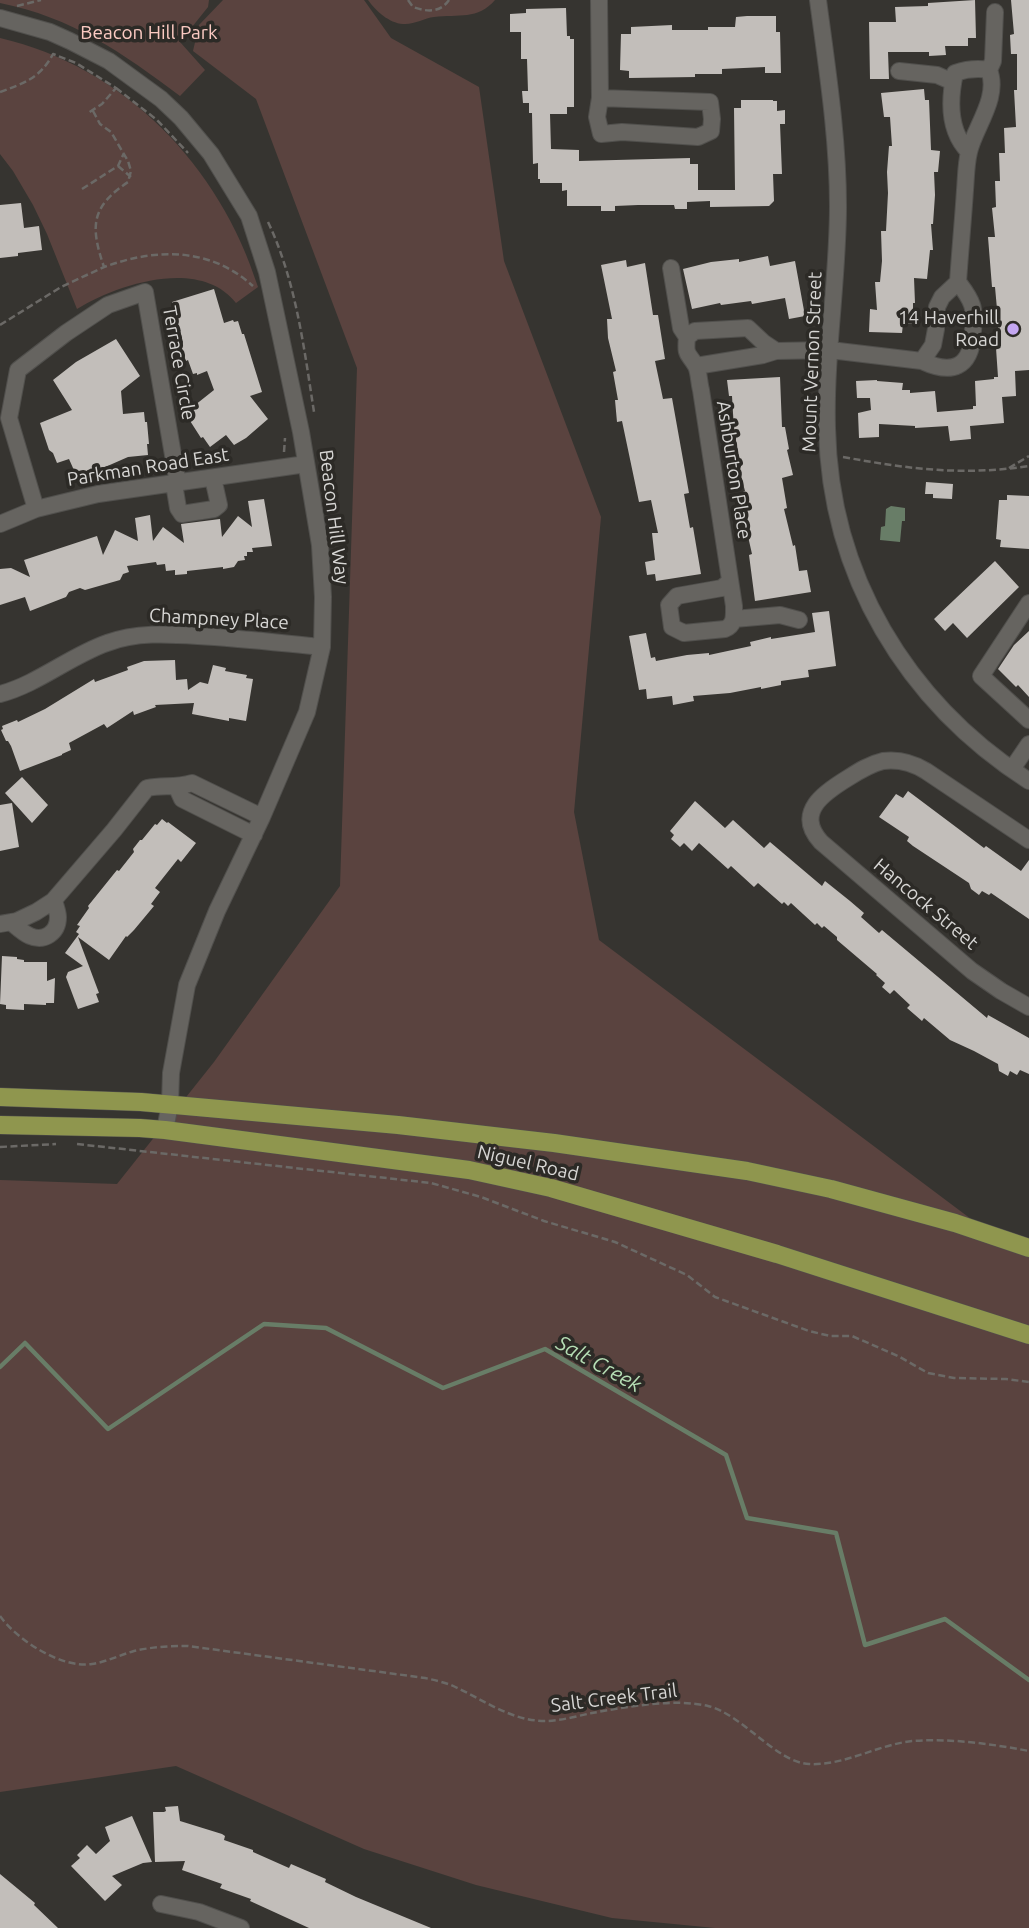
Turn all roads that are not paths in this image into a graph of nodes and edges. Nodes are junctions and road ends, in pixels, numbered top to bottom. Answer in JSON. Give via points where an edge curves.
{"nodes":[{"id":1,"x":599,"y":0,"type":"edge"},
{"id":2,"x":818,"y":0,"type":"edge"},
{"id":3,"x":995,"y":12,"type":"dead end"},
{"id":4,"x":0,"y":18,"type":"edge"},
{"id":5,"x":989,"y":70,"type":"junction"},
{"id":6,"x":899,"y":71,"type":"dead end"},
{"id":7,"x":953,"y":82,"type":"junction"},
{"id":8,"x":600,"y":98,"type":"junction"},
{"id":9,"x":969,"y":152,"type":"junction"},
{"id":10,"x":671,"y":268,"type":"dead end"},
{"id":11,"x":958,"y":282,"type":"junction"},
{"id":12,"x":687,"y":337,"type":"junction"},
{"id":13,"x":830,"y":350,"type":"junction"},
{"id":14,"x":776,"y":351,"type":"junction"},
{"id":15,"x":922,"y":360,"type":"junction"},
{"id":16,"x":696,"y":366,"type":"junction"},
{"id":17,"x":306,"y":464,"type":"junction"},
{"id":18,"x":213,"y":478,"type":"junction"},
{"id":19,"x":176,"y":484,"type":"junction"},
{"id":20,"x":36,"y":509,"type":"junction"},
{"id":21,"x":0,"y":524,"type":"edge"},
{"id":22,"x":730,"y":581,"type":"junction"},
{"id":23,"x":1029,"y":603,"type":"edge"},
{"id":24,"x":734,"y":619,"type":"junction"},
{"id":25,"x":799,"y":620,"type":"dead end"},
{"id":26,"x":322,"y":647,"type":"junction"},
{"id":27,"x":0,"y":694,"type":"edge"},
{"id":28,"x":1029,"y":720,"type":"edge"},
{"id":29,"x":1029,"y":744,"type":"edge"},
{"id":30,"x":1012,"y":769,"type":"junction"},
{"id":31,"x":1028,"y":779,"type":"edge"},
{"id":32,"x":177,"y":788,"type":"junction"},
{"id":33,"x":262,"y":817,"type":"junction"},
{"id":34,"x":254,"y":835,"type":"junction"},
{"id":35,"x":1029,"y":840,"type":"edge"},
{"id":36,"x":54,"y":900,"type":"junction"},
{"id":37,"x":6,"y":923,"type":"edge"},
{"id":38,"x":1029,"y":1007,"type":"edge"},
{"id":39,"x":0,"y":1097,"type":"edge"},
{"id":40,"x":170,"y":1104,"type":"junction"},
{"id":41,"x":0,"y":1125,"type":"edge"},
{"id":42,"x":165,"y":1130,"type":"junction"},
{"id":43,"x":1029,"y":1248,"type":"edge"},
{"id":44,"x":1029,"y":1335,"type":"edge"},
{"id":45,"x":161,"y":1903,"type":"dead end"},
{"id":46,"x":241,"y":1928,"type":"edge"}],
"edges":[{"from":1,"to":8,"type":"street"},
{"from":2,"to":13,"type":"street","name":"Mount Vernon Street","via":[[837,169]]},
{"from":3,"to":5,"type":"street"},
{"from":4,"to":17,"type":"street","name":"Beacon Hill Way","via":[[50,32],[109,61],[161,99],[211,154],[249,216],[267,272]]},
{"from":5,"to":7,"type":"street","via":[[964,70],[956,73]]},
{"from":5,"to":9,"type":"street","via":[[988,104]]},
{"from":6,"to":7,"type":"street","via":[[937,75]]},
{"from":7,"to":9,"type":"street","via":[[952,122]]},
{"from":8,"to":8,"type":"street","via":[[597,117],[601,134],[698,137],[711,131],[710,102]]},
{"from":9,"to":11,"type":"street"},
{"from":10,"to":12,"type":"street","name":"Ashburton Place","via":[[681,328]]},
{"from":11,"to":15,"type":"street","via":[[937,307],[933,345]]},
{"from":11,"to":15,"type":"street","via":[[974,309],[968,358],[948,369]]},
{"from":12,"to":14,"type":"street","via":[[695,331],[748,328]]},
{"from":12,"to":16,"type":"street","name":"Ashburton Place","via":[[689,358]]},
{"from":13,"to":14,"type":"street"},
{"from":13,"to":15,"type":"street"},
{"from":13,"to":30,"type":"street","name":"Mount Vernon Street","via":[[830,476],[839,522],[862,589],[883,631],[916,679],[954,724]]},
{"from":14,"to":16,"type":"street"},
{"from":16,"to":22,"type":"street","name":"Ashburton Place"},
{"from":17,"to":18,"type":"street","name":"Parkman Road East"},
{"from":17,"to":26,"type":"street","name":"Beacon Hill Way","via":[[320,545]]},
{"from":18,"to":19,"type":"street","name":"Parkman Road East"},
{"from":18,"to":19,"type":"street","via":[[219,505],[214,509],[182,514]]},
{"from":19,"to":20,"type":"street","name":"Parkman Road East","via":[[98,494]]},
{"from":19,"to":20,"type":"street","name":"Terrace Circle","via":[[145,292],[108,305],[19,370],[9,418]]},
{"from":20,"to":21,"type":"street","name":"Parkman Road East"},
{"from":22,"to":24,"type":"street","name":"Ashburton Place"},
{"from":22,"to":24,"type":"street","via":[[722,588],[677,596],[669,605],[672,627],[684,633],[725,629]]},
{"from":23,"to":28,"type":"street","via":[[981,676]]},
{"from":24,"to":25,"type":"street","via":[[780,615]]},
{"from":26,"to":27,"type":"street","name":"Champney Place","via":[[225,637],[138,635],[84,652]]},
{"from":26,"to":33,"type":"street","name":"Beacon Hill Way","via":[[307,712]]},
{"from":29,"to":30,"type":"street"},
{"from":30,"to":31,"type":"street","name":"Mount Vernon Street"},
{"from":32,"to":33,"type":"street","via":[[192,783]]},
{"from":32,"to":34,"type":"street","via":[[182,799]]},
{"from":32,"to":36,"type":"street","via":[[147,788]]},
{"from":33,"to":34,"type":"street","name":"Beacon Hill Way"},
{"from":34,"to":40,"type":"street","name":"Beacon Hill Way","via":[[187,985]]},
{"from":35,"to":38,"type":"street","name":"Hancock Street","via":[[919,766],[898,761],[872,764],[827,791],[817,800],[811,818],[821,842],[972,971]]},
{"from":36,"to":37,"type":"street"},
{"from":36,"to":37,"type":"street","via":[[57,923],[46,937],[30,936]]},
{"from":39,"to":40,"type":"main road","name":"Niguel Road"},
{"from":40,"to":42,"type":"street","name":"Beacon Hill Way"},
{"from":40,"to":43,"type":"main road","name":"Niguel Road","via":[[554,1143],[747,1171],[831,1189]]},
{"from":41,"to":42,"type":"main road","name":"Niguel Road"},
{"from":42,"to":44,"type":"main road","name":"Niguel Road","via":[[469,1170],[551,1188]]},
{"from":45,"to":46,"type":"street"}]}
